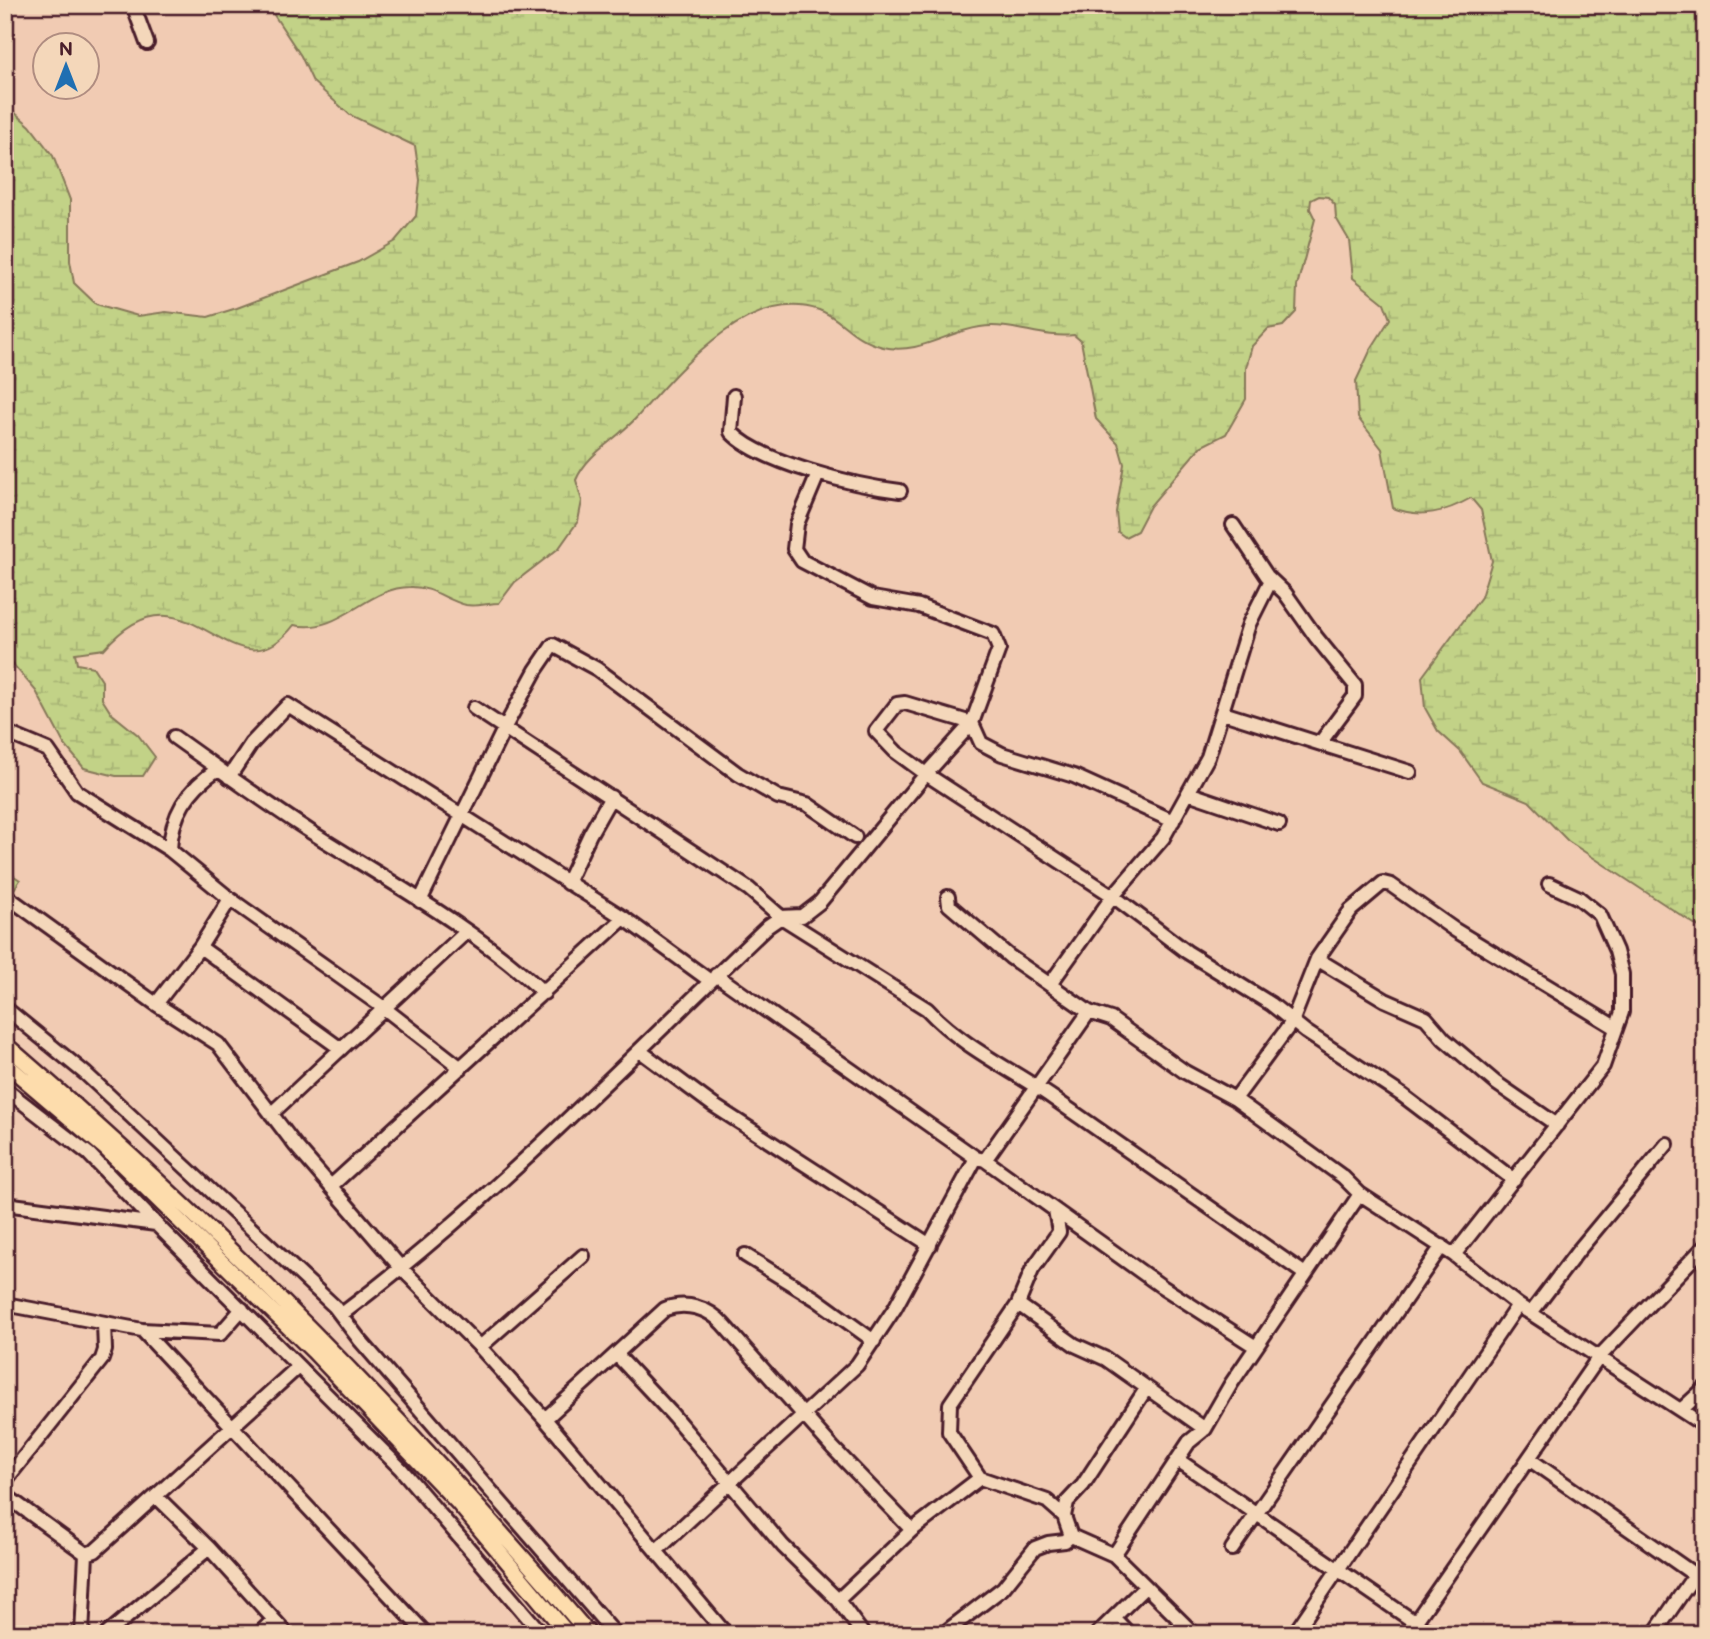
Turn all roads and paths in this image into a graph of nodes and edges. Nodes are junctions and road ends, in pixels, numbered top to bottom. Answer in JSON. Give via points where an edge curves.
{"nodes":[{"id":1,"x":134,"y":5,"type":"edge"},
{"id":2,"x":147,"y":43,"type":"dead end"},
{"id":3,"x":734,"y":396,"type":"dead end"},
{"id":4,"x":818,"y":474,"type":"junction"},
{"id":5,"x":901,"y":491,"type":"dead end"},
{"id":6,"x":1233,"y":525,"type":"dead end"},
{"id":7,"x":1271,"y":580,"type":"junction"},
{"id":8,"x":474,"y":708,"type":"dead end"},
{"id":9,"x":1223,"y":713,"type":"junction"},
{"id":10,"x":972,"y":723,"type":"junction"},
{"id":11,"x":505,"y":727,"type":"junction"},
{"id":12,"x":5,"y":732,"type":"edge"},
{"id":13,"x":174,"y":737,"type":"dead end"},
{"id":14,"x":1320,"y":743,"type":"junction"},
{"id":15,"x":1410,"y":772,"type":"dead end"},
{"id":16,"x":224,"y":773,"type":"junction"},
{"id":17,"x":926,"y":775,"type":"junction"},
{"id":18,"x":1188,"y":793,"type":"junction"},
{"id":19,"x":611,"y":797,"type":"junction"},
{"id":20,"x":463,"y":815,"type":"junction"},
{"id":21,"x":1172,"y":821,"type":"junction"},
{"id":22,"x":1279,"y":824,"type":"dead end"},
{"id":23,"x":855,"y":837,"type":"dead end"},
{"id":24,"x":170,"y":850,"type":"junction"},
{"id":25,"x":567,"y":883,"type":"junction"},
{"id":26,"x":1549,"y":884,"type":"dead end"},
{"id":27,"x":5,"y":895,"type":"edge"},
{"id":28,"x":1113,"y":896,"type":"junction"},
{"id":29,"x":948,"y":897,"type":"dead end"},
{"id":30,"x":230,"y":899,"type":"junction"},
{"id":31,"x":420,"y":901,"type":"junction"},
{"id":32,"x":781,"y":917,"type":"junction"},
{"id":33,"x":624,"y":918,"type":"junction"},
{"id":34,"x":465,"y":933,"type":"junction"},
{"id":35,"x":200,"y":947,"type":"junction"},
{"id":36,"x":1317,"y":960,"type":"junction"},
{"id":37,"x":713,"y":978,"type":"junction"},
{"id":38,"x":1051,"y":983,"type":"junction"},
{"id":39,"x":544,"y":993,"type":"junction"},
{"id":40,"x":156,"y":1004,"type":"junction"},
{"id":41,"x":5,"y":1008,"type":"edge"},
{"id":42,"x":384,"y":1008,"type":"junction"},
{"id":43,"x":1089,"y":1012,"type":"junction"},
{"id":44,"x":1292,"y":1022,"type":"junction"},
{"id":45,"x":1615,"y":1027,"type":"junction"},
{"id":46,"x":5,"y":1044,"type":"edge"},
{"id":47,"x":341,"y":1049,"type":"junction"},
{"id":48,"x":640,"y":1051,"type":"junction"},
{"id":49,"x":5,"y":1063,"type":"edge"},
{"id":50,"x":461,"y":1068,"type":"junction"},
{"id":51,"x":1036,"y":1087,"type":"junction"},
{"id":52,"x":5,"y":1089,"type":"edge"},
{"id":53,"x":1235,"y":1099,"type":"junction"},
{"id":54,"x":271,"y":1114,"type":"junction"},
{"id":55,"x":1557,"y":1125,"type":"junction"},
{"id":56,"x":1667,"y":1144,"type":"dead end"},
{"id":57,"x":981,"y":1159,"type":"junction"},
{"id":58,"x":1514,"y":1180,"type":"junction"},
{"id":59,"x":331,"y":1186,"type":"junction"},
{"id":60,"x":1360,"y":1194,"type":"junction"},
{"id":61,"x":5,"y":1204,"type":"edge"},
{"id":62,"x":1055,"y":1210,"type":"junction"},
{"id":63,"x":156,"y":1224,"type":"junction"},
{"id":64,"x":930,"y":1245,"type":"junction"},
{"id":65,"x":1442,"y":1246,"type":"junction"},
{"id":66,"x":1705,"y":1246,"type":"edge"},
{"id":67,"x":746,"y":1255,"type":"dead end"},
{"id":68,"x":1454,"y":1255,"type":"junction"},
{"id":69,"x":583,"y":1256,"type":"dead end"},
{"id":70,"x":402,"y":1269,"type":"junction"},
{"id":71,"x":1306,"y":1274,"type":"junction"},
{"id":72,"x":5,"y":1304,"type":"edge"},
{"id":73,"x":1018,"y":1304,"type":"junction"},
{"id":74,"x":1518,"y":1304,"type":"junction"},
{"id":75,"x":242,"y":1308,"type":"junction"},
{"id":76,"x":1531,"y":1313,"type":"junction"},
{"id":77,"x":342,"y":1314,"type":"junction"},
{"id":78,"x":104,"y":1323,"type":"junction"},
{"id":79,"x":142,"y":1330,"type":"junction"},
{"id":80,"x":874,"y":1341,"type":"junction"},
{"id":81,"x":1256,"y":1346,"type":"junction"},
{"id":82,"x":480,"y":1347,"type":"junction"},
{"id":83,"x":616,"y":1354,"type":"junction"},
{"id":84,"x":1599,"y":1357,"type":"junction"},
{"id":85,"x":298,"y":1367,"type":"junction"},
{"id":86,"x":1705,"y":1388,"type":"edge"},
{"id":87,"x":1146,"y":1389,"type":"junction"},
{"id":88,"x":356,"y":1396,"type":"junction"},
{"id":89,"x":341,"y":1410,"type":"junction"},
{"id":90,"x":1681,"y":1410,"type":"junction"},
{"id":91,"x":804,"y":1415,"type":"junction"},
{"id":92,"x":545,"y":1419,"type":"junction"},
{"id":93,"x":230,"y":1426,"type":"junction"},
{"id":94,"x":1705,"y":1426,"type":"edge"},
{"id":95,"x":1205,"y":1429,"type":"junction"},
{"id":96,"x":1529,"y":1459,"type":"junction"},
{"id":97,"x":1178,"y":1460,"type":"junction"},
{"id":98,"x":980,"y":1478,"type":"junction"},
{"id":99,"x":5,"y":1481,"type":"edge"},
{"id":100,"x":732,"y":1483,"type":"junction"},
{"id":101,"x":5,"y":1495,"type":"edge"},
{"id":102,"x":156,"y":1496,"type":"junction"},
{"id":103,"x":1259,"y":1514,"type":"junction"},
{"id":104,"x":1064,"y":1516,"type":"junction"},
{"id":105,"x":912,"y":1530,"type":"junction"},
{"id":106,"x":1071,"y":1536,"type":"junction"},
{"id":107,"x":209,"y":1548,"type":"junction"},
{"id":108,"x":1233,"y":1549,"type":"dead end"},
{"id":109,"x":656,"y":1551,"type":"junction"},
{"id":110,"x":86,"y":1554,"type":"junction"},
{"id":111,"x":1114,"y":1555,"type":"junction"},
{"id":112,"x":1338,"y":1567,"type":"junction"},
{"id":113,"x":1699,"y":1579,"type":"edge"},
{"id":114,"x":1146,"y":1587,"type":"junction"},
{"id":115,"x":838,"y":1600,"type":"junction"},
{"id":116,"x":1114,"y":1618,"type":"junction"},
{"id":117,"x":273,"y":1620,"type":"junction"},
{"id":118,"x":1415,"y":1622,"type":"junction"},
{"id":119,"x":82,"y":1634,"type":"edge"},
{"id":120,"x":107,"y":1634,"type":"edge"},
{"id":121,"x":259,"y":1634,"type":"edge"},
{"id":122,"x":287,"y":1634,"type":"edge"},
{"id":123,"x":426,"y":1634,"type":"edge"},
{"id":124,"x":542,"y":1634,"type":"edge"},
{"id":125,"x":568,"y":1634,"type":"edge"},
{"id":126,"x":589,"y":1634,"type":"edge"},
{"id":127,"x":615,"y":1634,"type":"edge"},
{"id":128,"x":726,"y":1634,"type":"edge"},
{"id":129,"x":863,"y":1634,"type":"edge"},
{"id":130,"x":943,"y":1634,"type":"edge"},
{"id":131,"x":1097,"y":1634,"type":"edge"},
{"id":132,"x":1129,"y":1634,"type":"edge"},
{"id":133,"x":1194,"y":1634,"type":"edge"},
{"id":134,"x":1294,"y":1634,"type":"edge"},
{"id":135,"x":1407,"y":1634,"type":"edge"},
{"id":136,"x":1432,"y":1634,"type":"edge"},
{"id":137,"x":1654,"y":1634,"type":"edge"}],
"edges":[{"from":1,"to":2,"type":"street"},
{"from":3,"to":4,"type":"street","via":[[732,435]]},
{"from":4,"to":5,"type":"street","via":[[858,486]]},
{"from":4,"to":10,"type":"street","via":[[797,524],[794,549],[802,561],[873,598],[919,606],[993,634],[999,649]]},
{"from":6,"to":7,"type":"street"},
{"from":7,"to":9,"type":"street","via":[[1249,624]]},
{"from":7,"to":14,"type":"street","via":[[1355,685],[1355,696]]},
{"from":8,"to":11,"type":"street"},
{"from":9,"to":14,"type":"street"},
{"from":9,"to":18,"type":"street","via":[[1208,757]]},
{"from":10,"to":17,"type":"street"},
{"from":10,"to":17,"type":"street","via":[[905,703],[895,706],[877,734]]},
{"from":10,"to":21,"type":"street","via":[[981,743],[1002,754],[1074,776]]},
{"from":11,"to":19,"type":"street"},
{"from":11,"to":20,"type":"street"},
{"from":11,"to":23,"type":"street","via":[[550,647],[556,645],[597,669],[738,774],[778,797],[807,804]]},
{"from":12,"to":24,"type":"street","via":[[48,750],[77,792]]},
{"from":13,"to":16,"type":"street"},
{"from":14,"to":15,"type":"street"},
{"from":16,"to":20,"type":"street","via":[[288,705]]},
{"from":16,"to":24,"type":"street","via":[[191,793],[175,818]]},
{"from":16,"to":31,"type":"street"},
{"from":17,"to":28,"type":"street"},
{"from":17,"to":32,"type":"street","via":[[820,902],[802,916]]},
{"from":18,"to":21,"type":"street"},
{"from":18,"to":22,"type":"street"},
{"from":19,"to":25,"type":"street"},
{"from":19,"to":32,"type":"street","via":[[749,889]]},
{"from":20,"to":25,"type":"street"},
{"from":20,"to":31,"type":"street"},
{"from":21,"to":28,"type":"street"},
{"from":24,"to":30,"type":"street"},
{"from":25,"to":33,"type":"street"},
{"from":26,"to":45,"type":"street","via":[[1591,906],[1608,930],[1622,974],[1622,1013]]},
{"from":27,"to":40,"type":"street"},
{"from":28,"to":38,"type":"street"},
{"from":28,"to":44,"type":"street"},
{"from":29,"to":38,"type":"street","via":[[949,905],[1010,957]]},
{"from":30,"to":35,"type":"street"},
{"from":30,"to":42,"type":"street"},
{"from":31,"to":34,"type":"street"},
{"from":32,"to":37,"type":"street"},
{"from":32,"to":51,"type":"street","via":[[927,1009],[941,1024]]},
{"from":33,"to":37,"type":"street"},
{"from":33,"to":39,"type":"street"},
{"from":34,"to":39,"type":"street"},
{"from":34,"to":42,"type":"street"},
{"from":35,"to":40,"type":"street"},
{"from":35,"to":47,"type":"street"},
{"from":36,"to":44,"type":"street"},
{"from":36,"to":45,"type":"street","via":[[1351,910],[1383,883]]},
{"from":36,"to":55,"type":"street","via":[[1426,1018],[1468,1060]]},
{"from":37,"to":48,"type":"street"},
{"from":37,"to":57,"type":"street"},
{"from":38,"to":43,"type":"street"},
{"from":39,"to":50,"type":"street"},
{"from":40,"to":54,"type":"street","via":[[218,1044]]},
{"from":41,"to":77,"type":"street","via":[[86,1074]]},
{"from":42,"to":47,"type":"street"},
{"from":42,"to":50,"type":"street"},
{"from":43,"to":51,"type":"street"},
{"from":43,"to":53,"type":"street","via":[[1111,1019],[1185,1072]]},
{"from":44,"to":53,"type":"street"},
{"from":44,"to":58,"type":"street","via":[[1402,1095]]},
{"from":45,"to":55,"type":"street","via":[[1613,1047],[1604,1066]]},
{"from":46,"to":126,"type":"main road","via":[[158,1178],[313,1331],[466,1492]]},
{"from":47,"to":54,"type":"street"},
{"from":48,"to":64,"type":"street","via":[[713,1105]]},
{"from":48,"to":70,"type":"street"},
{"from":49,"to":88,"type":"main road","via":[[106,1149]]},
{"from":50,"to":59,"type":"street"},
{"from":51,"to":57,"type":"street"},
{"from":51,"to":71,"type":"street"},
{"from":52,"to":63,"type":"street","via":[[97,1161]]},
{"from":53,"to":60,"type":"street"},
{"from":54,"to":59,"type":"street"},
{"from":55,"to":58,"type":"street"},
{"from":56,"to":76,"type":"street"},
{"from":57,"to":62,"type":"street"},
{"from":57,"to":64,"type":"street"},
{"from":58,"to":68,"type":"street"},
{"from":59,"to":70,"type":"street"},
{"from":60,"to":65,"type":"street"},
{"from":60,"to":71,"type":"street"},
{"from":61,"to":63,"type":"street"},
{"from":62,"to":73,"type":"street","via":[[1059,1232],[1032,1270]]},
{"from":62,"to":81,"type":"street","via":[[1161,1286]]},
{"from":63,"to":75,"type":"street"},
{"from":64,"to":80,"type":"street"},
{"from":65,"to":68,"type":"street"},
{"from":65,"to":103,"type":"street"},
{"from":66,"to":84,"type":"street"},
{"from":67,"to":80,"type":"street"},
{"from":68,"to":74,"type":"street"},
{"from":69,"to":82,"type":"street"},
{"from":70,"to":77,"type":"street"},
{"from":70,"to":82,"type":"street"},
{"from":71,"to":81,"type":"street"},
{"from":72,"to":78,"type":"street"},
{"from":73,"to":87,"type":"street"},
{"from":73,"to":98,"type":"street","via":[[950,1404],[949,1432]]},
{"from":74,"to":76,"type":"street"},
{"from":74,"to":112,"type":"street"},
{"from":75,"to":79,"type":"street","via":[[220,1334]]},
{"from":75,"to":85,"type":"street"},
{"from":76,"to":84,"type":"street"},
{"from":77,"to":127,"type":"street"},
{"from":78,"to":79,"type":"street"},
{"from":78,"to":99,"type":"street","via":[[102,1359]]},
{"from":79,"to":93,"type":"street"},
{"from":80,"to":91,"type":"street","via":[[849,1374]]},
{"from":81,"to":95,"type":"street"},
{"from":82,"to":92,"type":"street"},
{"from":83,"to":91,"type":"street","via":[[665,1309],[704,1309],[723,1324]]},
{"from":83,"to":92,"type":"street"},
{"from":83,"to":100,"type":"street"},
{"from":84,"to":90,"type":"street"},
{"from":84,"to":96,"type":"street"},
{"from":85,"to":89,"type":"street"},
{"from":85,"to":93,"type":"street"},
{"from":86,"to":90,"type":"street"},
{"from":87,"to":95,"type":"street"},
{"from":87,"to":104,"type":"street","via":[[1067,1502]]},
{"from":88,"to":89,"type":"street"},
{"from":88,"to":125,"type":"main road","via":[[458,1503]]},
{"from":89,"to":124,"type":"street","via":[[417,1486]]},
{"from":90,"to":94,"type":"street"},
{"from":91,"to":100,"type":"street"},
{"from":91,"to":105,"type":"street"},
{"from":92,"to":109,"type":"street"},
{"from":93,"to":102,"type":"street"},
{"from":93,"to":123,"type":"street"},
{"from":95,"to":97,"type":"street","via":[[1189,1442]]},
{"from":96,"to":113,"type":"street"},
{"from":96,"to":118,"type":"street"},
{"from":97,"to":103,"type":"street"},
{"from":97,"to":111,"type":"street"},
{"from":98,"to":104,"type":"street","via":[[1047,1501]]},
{"from":98,"to":105,"type":"street"},
{"from":100,"to":109,"type":"street"},
{"from":100,"to":115,"type":"street","via":[[783,1546]]},
{"from":101,"to":110,"type":"street"},
{"from":102,"to":107,"type":"street"},
{"from":102,"to":110,"type":"street"},
{"from":103,"to":108,"type":"street"},
{"from":103,"to":112,"type":"street"},
{"from":104,"to":106,"type":"street"},
{"from":105,"to":115,"type":"street"},
{"from":106,"to":111,"type":"street"},
{"from":106,"to":130,"type":"street","via":[[1035,1548],[1003,1588]]},
{"from":107,"to":117,"type":"street"},
{"from":107,"to":120,"type":"street"},
{"from":109,"to":128,"type":"street"},
{"from":110,"to":119,"type":"street"},
{"from":111,"to":114,"type":"street"},
{"from":112,"to":118,"type":"street"},
{"from":112,"to":134,"type":"street"},
{"from":113,"to":137,"type":"street"},
{"from":114,"to":116,"type":"street"},
{"from":114,"to":133,"type":"street"},
{"from":115,"to":129,"type":"street"},
{"from":116,"to":131,"type":"street"},
{"from":116,"to":132,"type":"street"},
{"from":117,"to":121,"type":"street"},
{"from":117,"to":122,"type":"street"},
{"from":118,"to":135,"type":"street"},
{"from":118,"to":136,"type":"street"}]}
